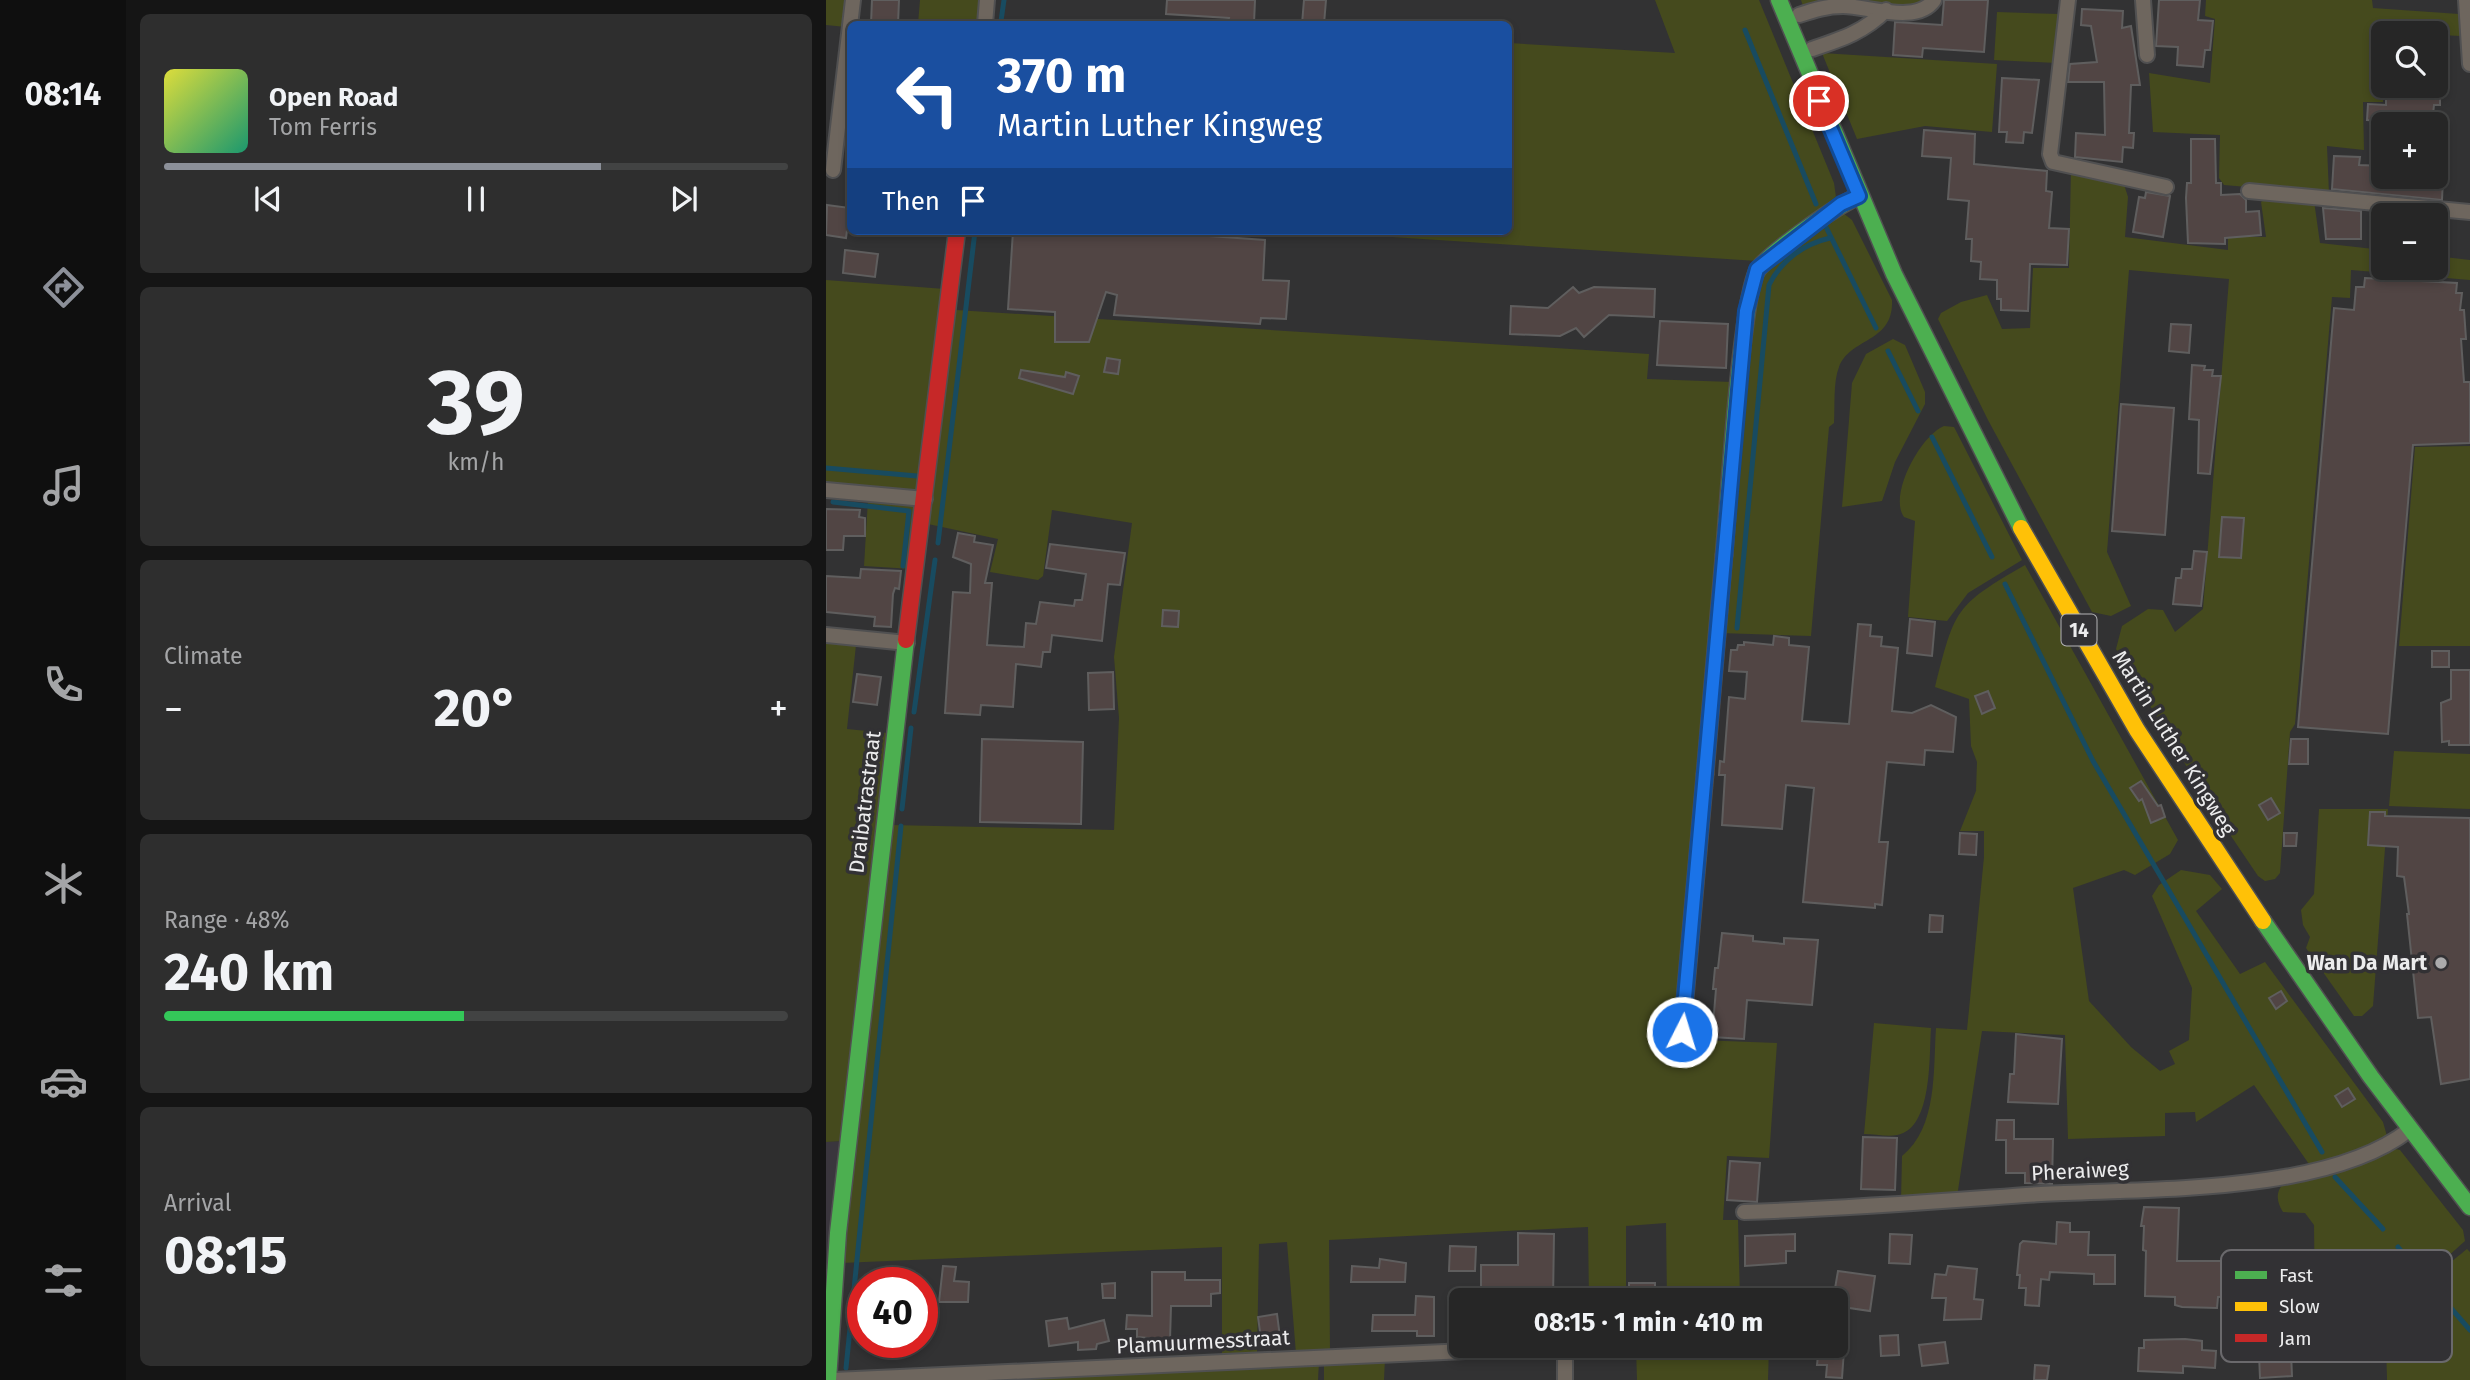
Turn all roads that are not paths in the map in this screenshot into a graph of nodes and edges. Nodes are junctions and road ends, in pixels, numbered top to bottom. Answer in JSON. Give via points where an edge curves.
{"nodes":[{"id":1,"x":853,"y":0,"type":"edge"},
{"id":2,"x":987,"y":0,"type":"edge"},
{"id":3,"x":1779,"y":0,"type":"edge"},
{"id":4,"x":1934,"y":0,"type":"edge"},
{"id":5,"x":2068,"y":0,"type":"edge"},
{"id":6,"x":2143,"y":0,"type":"edge"},
{"id":7,"x":2466,"y":0,"type":"edge"},
{"id":8,"x":1886,"y":10,"type":"junction"},
{"id":9,"x":1799,"y":15,"type":"dead end"},
{"id":10,"x":851,"y":21,"type":"edge"},
{"id":11,"x":985,"y":21,"type":"edge"},
{"id":12,"x":1812,"y":49,"type":"dead end"},
{"id":13,"x":847,"y":54,"type":"edge"},
{"id":14,"x":2147,"y":55,"type":"dead end"},
{"id":15,"x":2470,"y":64,"type":"edge"},
{"id":16,"x":834,"y":170,"type":"dead end"},
{"id":17,"x":2166,"y":187,"type":"dead end"},
{"id":18,"x":2249,"y":191,"type":"dead end"},
{"id":19,"x":1859,"y":196,"type":"junction"},
{"id":20,"x":2470,"y":212,"type":"edge"},
{"id":21,"x":957,"y":235,"type":"edge"},
{"id":22,"x":826,"y":490,"type":"edge"},
{"id":23,"x":925,"y":499,"type":"junction"},
{"id":24,"x":826,"y":635,"type":"edge"},
{"id":25,"x":907,"y":643,"type":"junction"},
{"id":26,"x":1682,"y":1032,"type":"dead end"},
{"id":27,"x":2409,"y":1130,"type":"junction"},
{"id":28,"x":2470,"y":1207,"type":"edge"},
{"id":29,"x":1744,"y":1212,"type":"dead end"},
{"id":30,"x":1449,"y":1351,"type":"edge"},
{"id":31,"x":1565,"y":1358,"type":"edge"},
{"id":32,"x":828,"y":1380,"type":"edge"},
{"id":33,"x":834,"y":1380,"type":"edge"},
{"id":34,"x":1565,"y":1380,"type":"edge"}],
"edges":[{"from":1,"to":10,"type":"street"},
{"from":2,"to":11,"type":"street"},
{"from":3,"to":19,"type":"street","name":"Martin Luther Kingweg","number":"14"},
{"from":4,"to":8,"type":"street","via":[[1923,10]]},
{"from":5,"to":17,"type":"street","via":[[2050,154],[2053,162]]},
{"from":6,"to":14,"type":"street"},
{"from":7,"to":15,"type":"street"},
{"from":8,"to":9,"type":"street","via":[[1822,7]]},
{"from":8,"to":12,"type":"street","via":[[1854,35]]},
{"from":13,"to":16,"type":"street"},
{"from":18,"to":20,"type":"street"},
{"from":19,"to":26,"type":"street","via":[[1841,204],[1757,269],[1746,311]]},
{"from":19,"to":27,"type":"street","name":"Martin Luther Kingweg","number":"14","via":[[1933,358],[2036,556],[2127,714],[2280,949]]},
{"from":21,"to":23,"type":"street","name":"Draibatrastraat"},
{"from":22,"to":23,"type":"street"},
{"from":23,"to":25,"type":"street","name":"Draibatrastraat"},
{"from":24,"to":25,"type":"street"},
{"from":25,"to":32,"type":"street","name":"Draibatrastraat","via":[[838,1233]]},
{"from":27,"to":28,"type":"street","name":"Martin Luther Kingweg","number":"14"},
{"from":27,"to":29,"type":"street","name":"Pheraiweg","via":[[2389,1146],[2363,1157],[2272,1180]]},
{"from":30,"to":33,"type":"street","name":"Plamuurmesstraat"},
{"from":31,"to":34,"type":"street"}]}
